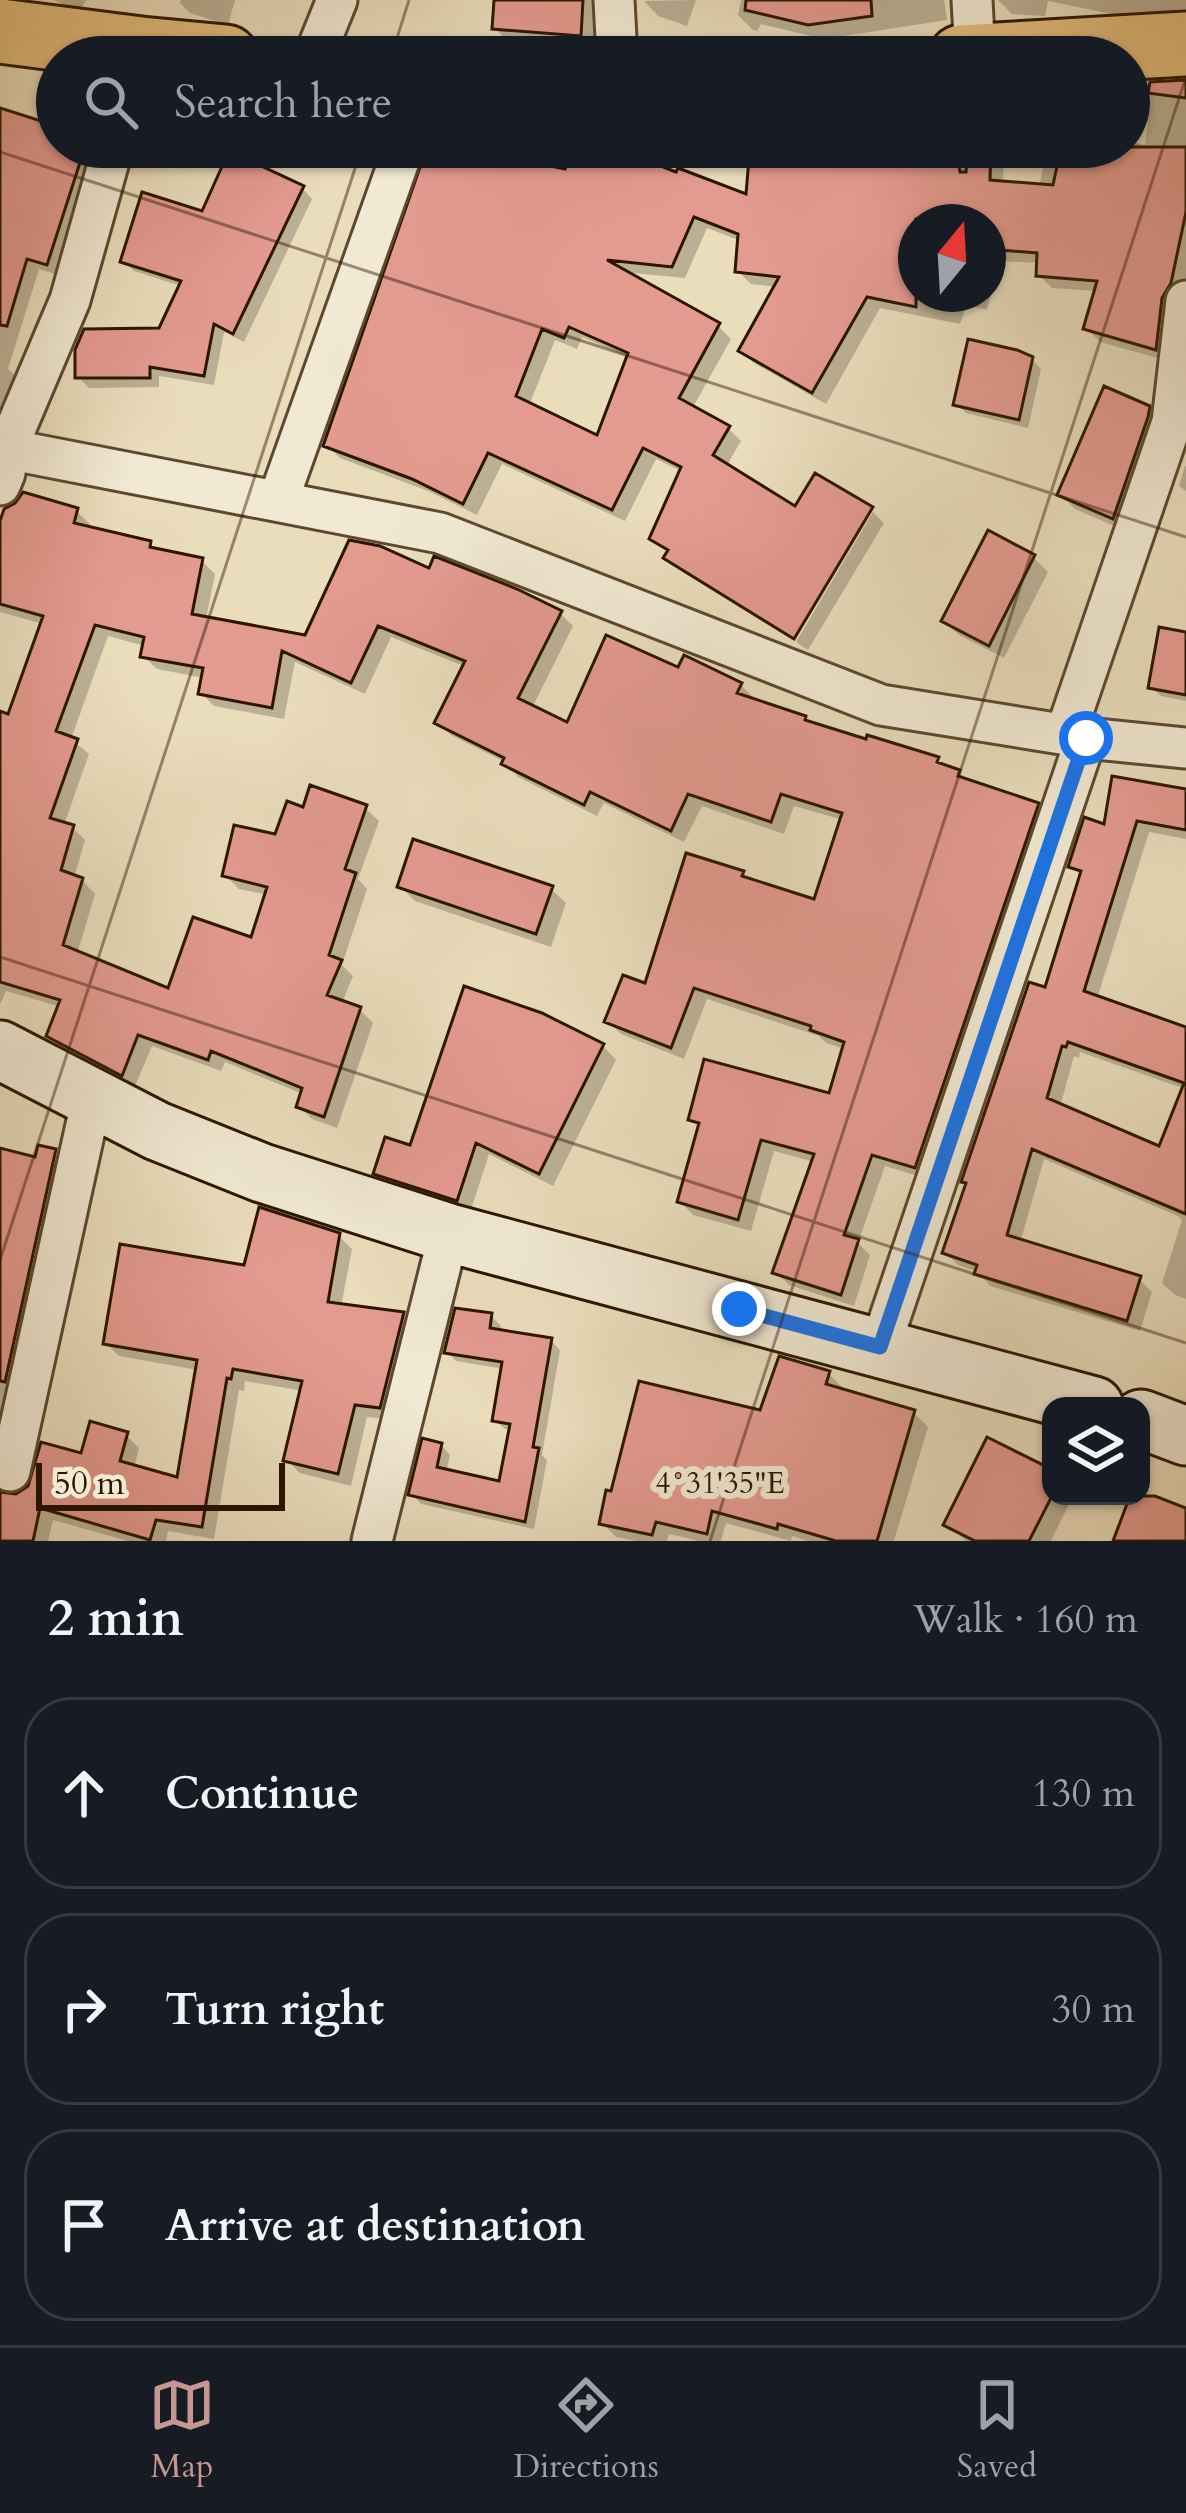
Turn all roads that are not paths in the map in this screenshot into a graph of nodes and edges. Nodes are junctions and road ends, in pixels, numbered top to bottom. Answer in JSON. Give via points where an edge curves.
{"nodes":[{"id":1,"x":337,"y":0,"type":"edge"},
{"id":2,"x":614,"y":0,"type":"edge"},
{"id":3,"x":972,"y":0,"type":"edge"},
{"id":4,"x":0,"y":31,"type":"edge"},
{"id":5,"x":322,"y":36,"type":"edge"},
{"id":6,"x":615,"y":36,"type":"edge"},
{"id":7,"x":974,"y":36,"type":"edge"},
{"id":8,"x":36,"y":37,"type":"edge"},
{"id":9,"x":1186,"y":44,"type":"edge"},
{"id":10,"x":1150,"y":46,"type":"edge"},
{"id":11,"x":107,"y":168,"type":"edge"},
{"id":12,"x":397,"y":168,"type":"edge"},
{"id":13,"x":1186,"y":301,"type":"edge"},
{"id":14,"x":3,"y":467,"type":"edge"},
{"id":15,"x":278,"y":501,"type":"junction"},
{"id":16,"x":1076,"y":736,"type":"junction"},
{"id":17,"x":1186,"y":748,"type":"edge"},
{"id":18,"x":0,"y":1050,"type":"edge"},
{"id":19,"x":92,"y":1099,"type":"junction"},
{"id":20,"x":449,"y":1233,"type":"junction"},
{"id":21,"x":880,"y":1347,"type":"junction"},
{"id":22,"x":1061,"y":1397,"type":"edge"},
{"id":23,"x":1150,"y":1422,"type":"edge"},
{"id":24,"x":1186,"y":1436,"type":"edge"},
{"id":25,"x":10,"y":1472,"type":"dead end"},
{"id":26,"x":372,"y":1541,"type":"edge"}],
"edges":[{"from":1,"to":5,"type":"street"},
{"from":2,"to":6,"type":"street"},
{"from":3,"to":7,"type":"street"},
{"from":4,"to":8,"type":"main road"},
{"from":9,"to":10,"type":"main road"},
{"from":11,"to":14,"type":"street","via":[[70,300]]},
{"from":12,"to":15,"type":"street"},
{"from":13,"to":16,"type":"street","via":[[1172,422]]},
{"from":14,"to":15,"type":"street"},
{"from":15,"to":16,"type":"street","via":[[440,533],[881,705]]},
{"from":16,"to":17,"type":"street"},
{"from":16,"to":21,"type":"street"},
{"from":18,"to":19,"type":"street"},
{"from":19,"to":20,"type":"street","via":[[262,1173]]},
{"from":19,"to":25,"type":"street"},
{"from":20,"to":21,"type":"street"},
{"from":20,"to":26,"type":"street"},
{"from":21,"to":22,"type":"street"},
{"from":23,"to":24,"type":"street"}]}
